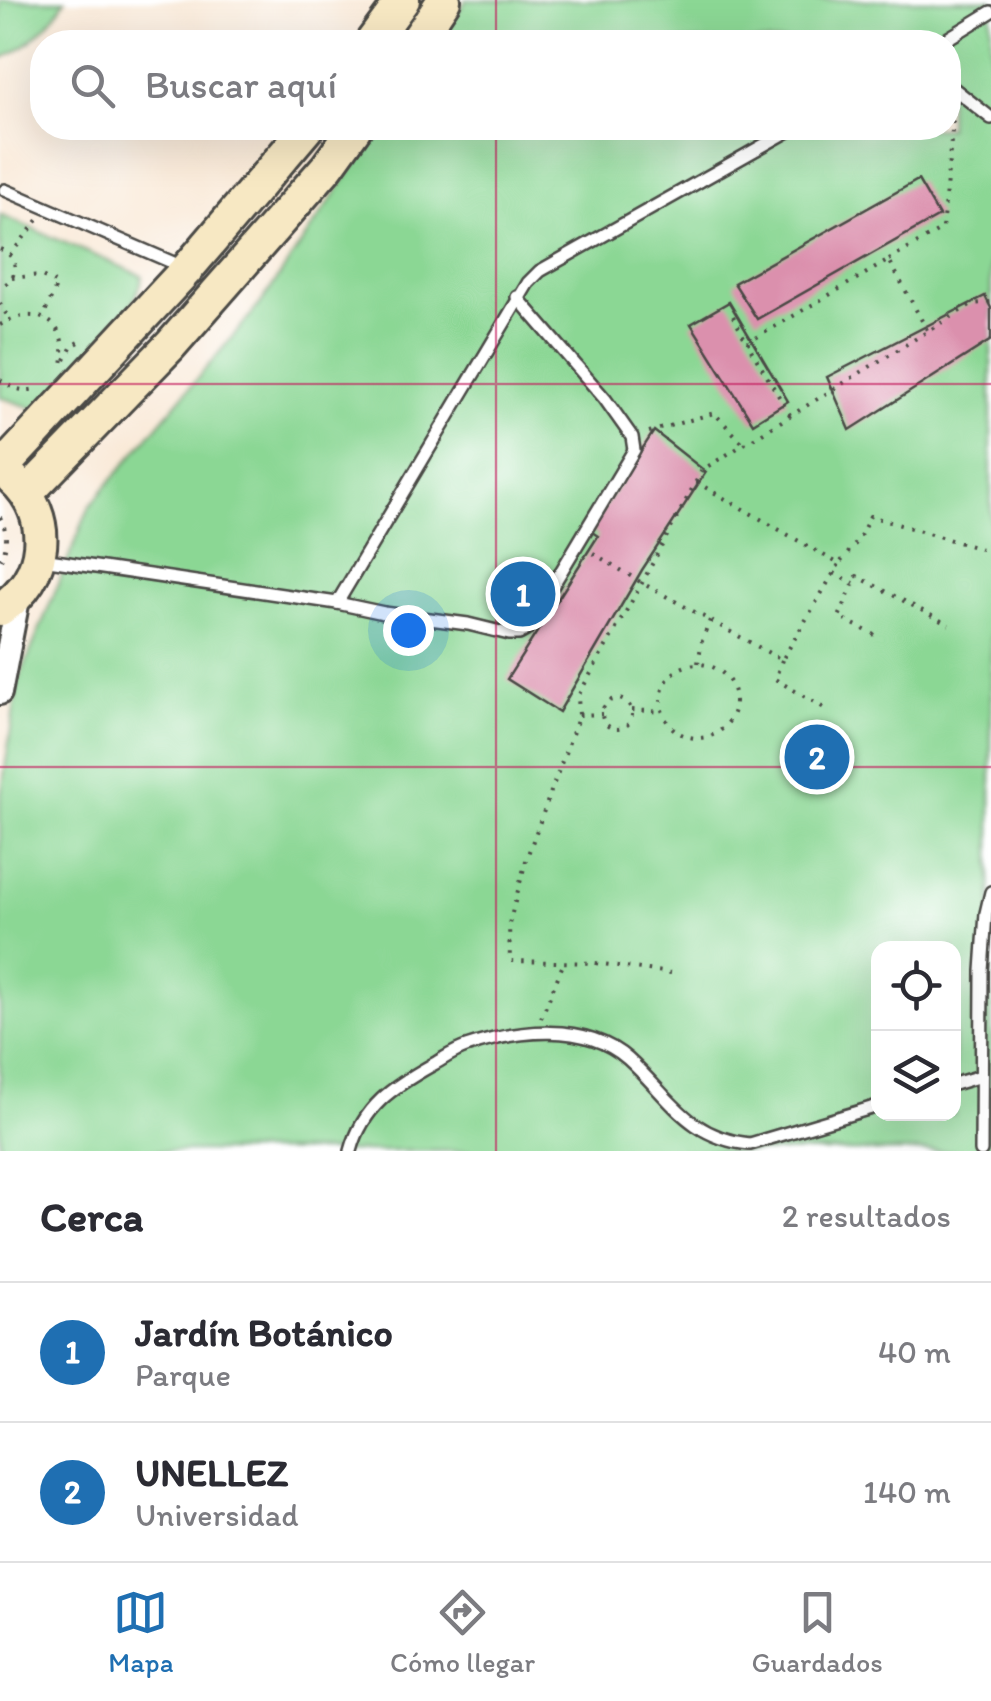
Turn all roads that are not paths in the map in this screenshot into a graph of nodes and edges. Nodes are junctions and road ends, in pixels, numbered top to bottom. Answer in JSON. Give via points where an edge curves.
{"nodes":[{"id":1,"x":402,"y":0,"type":"edge"},
{"id":2,"x":444,"y":0,"type":"edge"},
{"id":3,"x":991,"y":12,"type":"edge"},
{"id":4,"x":381,"y":30,"type":"edge"},
{"id":5,"x":424,"y":30,"type":"edge"},
{"id":6,"x":961,"y":30,"type":"edge"},
{"id":7,"x":961,"y":94,"type":"edge"},
{"id":8,"x":991,"y":118,"type":"edge"},
{"id":9,"x":297,"y":140,"type":"edge"},
{"id":10,"x":346,"y":140,"type":"edge"},
{"id":11,"x":773,"y":140,"type":"edge"},
{"id":12,"x":5,"y":190,"type":"dead end"},
{"id":13,"x":187,"y":269,"type":"junction"},
{"id":14,"x":518,"y":297,"type":"junction"},
{"id":15,"x":0,"y":470,"type":"edge"},
{"id":16,"x":27,"y":493,"type":"junction"},
{"id":17,"x":40,"y":558,"type":"junction"},
{"id":18,"x":10,"y":602,"type":"edge"},
{"id":19,"x":338,"y":603,"type":"junction"},
{"id":20,"x":0,"y":693,"type":"edge"},
{"id":21,"x":991,"y":892,"type":"edge"},
{"id":22,"x":982,"y":1076,"type":"junction"},
{"id":23,"x":961,"y":1082,"type":"edge"},
{"id":24,"x":871,"y":1108,"type":"edge"},
{"id":25,"x":350,"y":1151,"type":"edge"},
{"id":26,"x":981,"y":1151,"type":"edge"}],
"edges":[{"from":1,"to":4,"type":"main road"},
{"from":2,"to":5,"type":"main road"},
{"from":3,"to":6,"type":"lane"},
{"from":7,"to":8,"type":"lane"},
{"from":9,"to":13,"type":"main road"},
{"from":10,"to":16,"type":"main road","via":[[170,346]]},
{"from":11,"to":14,"type":"lane","via":[[540,272]]},
{"from":12,"to":13,"type":"lane"},
{"from":13,"to":15,"type":"main road"},
{"from":14,"to":19,"type":"lane"},
{"from":14,"to":19,"type":"lane","via":[[632,437],[630,459],[519,634]]},
{"from":15,"to":16,"type":"main road"},
{"from":16,"to":17,"type":"main road","via":[[40,522]]},
{"from":17,"to":18,"type":"main road"},
{"from":17,"to":19,"type":"lane"},
{"from":18,"to":20,"type":"street"},
{"from":21,"to":22,"type":"lane","via":[[982,971]]},
{"from":22,"to":23,"type":"lane"},
{"from":22,"to":26,"type":"lane"},
{"from":24,"to":25,"type":"lane","via":[[750,1144],[730,1142],[695,1126],[612,1048],[536,1031],[462,1048],[409,1078],[377,1101]]}]}
